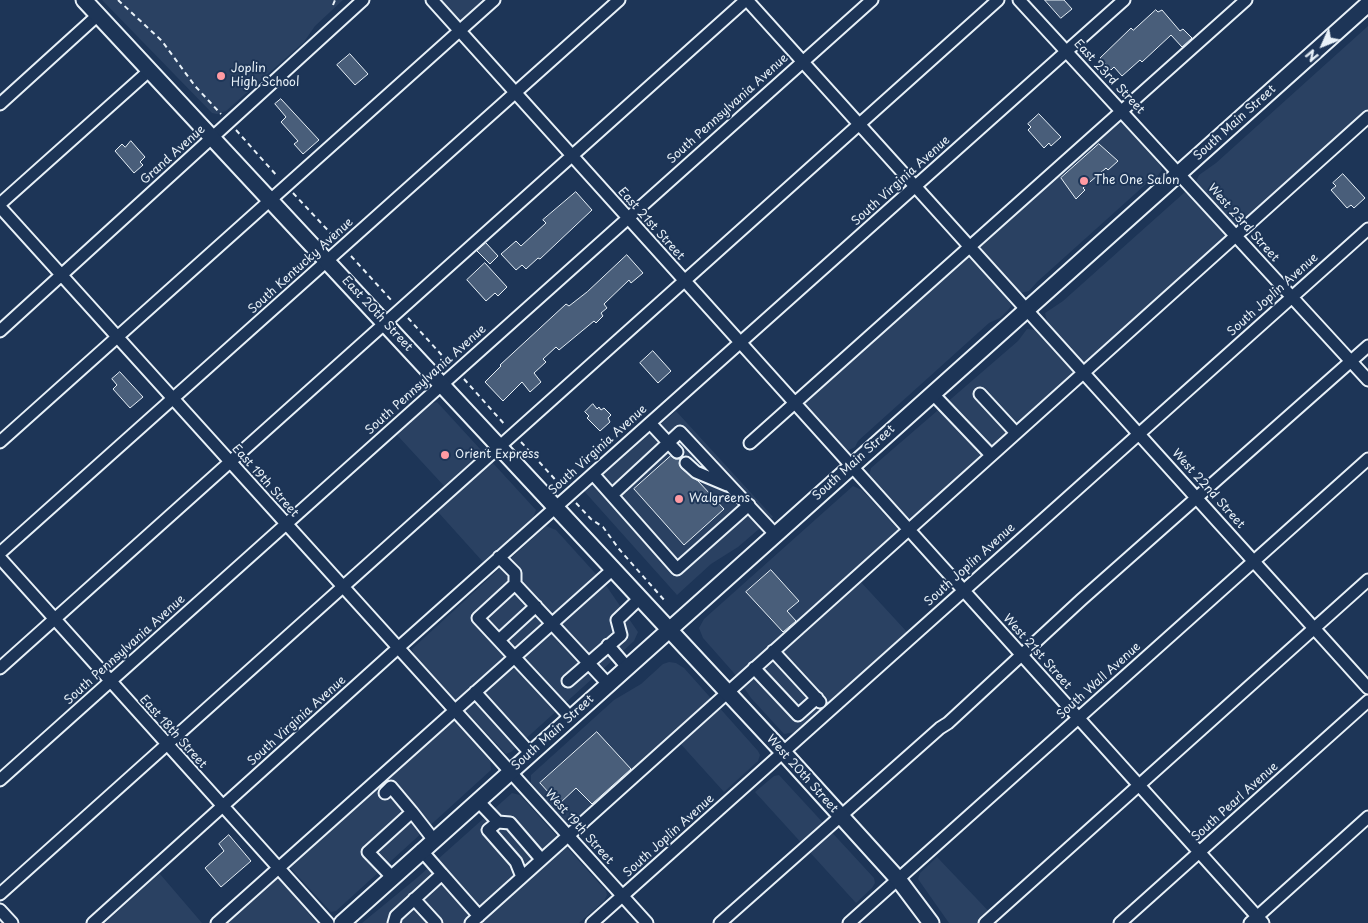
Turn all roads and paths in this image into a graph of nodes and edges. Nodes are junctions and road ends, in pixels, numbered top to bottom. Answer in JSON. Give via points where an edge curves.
{"nodes":[{"id":1,"x":84,"y":0,"type":"edge"},
{"id":2,"x":118,"y":0,"type":"edge"},
{"id":3,"x":335,"y":0,"type":"edge"},
{"id":4,"x":363,"y":0,"type":"edge"},
{"id":5,"x":432,"y":0,"type":"edge"},
{"id":6,"x":494,"y":0,"type":"edge"},
{"id":7,"x":619,"y":0,"type":"edge"},
{"id":8,"x":746,"y":0,"type":"edge"},
{"id":9,"x":872,"y":0,"type":"edge"},
{"id":10,"x":998,"y":0,"type":"edge"},
{"id":11,"x":1019,"y":0,"type":"edge"},
{"id":12,"x":1124,"y":0,"type":"edge"},
{"id":13,"x":1246,"y":0,"type":"edge"},
{"id":14,"x":1368,"y":4,"type":"edge"},
{"id":15,"x":333,"y":5,"type":"dead end"},
{"id":16,"x":98,"y":15,"type":"junction"},
{"id":17,"x":460,"y":31,"type":"junction"},
{"id":18,"x":1067,"y":51,"type":"junction"},
{"id":19,"x":802,"y":62,"type":"junction"},
{"id":20,"x":150,"y":70,"type":"junction"},
{"id":21,"x":514,"y":92,"type":"junction"},
{"id":22,"x":0,"y":104,"type":"edge"},
{"id":23,"x":1122,"y":112,"type":"junction"},
{"id":24,"x":221,"y":114,"type":"dead end"},
{"id":25,"x":1368,"y":117,"type":"edge"},
{"id":26,"x":859,"y":124,"type":"junction"},
{"id":27,"x":213,"y":137,"type":"junction"},
{"id":28,"x":572,"y":156,"type":"junction"},
{"id":29,"x":1179,"y":173,"type":"junction"},
{"id":30,"x":915,"y":186,"type":"junction"},
{"id":31,"x":270,"y":200,"type":"junction"},
{"id":32,"x":0,"y":206,"type":"edge"},
{"id":33,"x":628,"y":218,"type":"junction"},
{"id":34,"x":1368,"y":229,"type":"edge"},
{"id":35,"x":1236,"y":235,"type":"junction"},
{"id":36,"x":970,"y":248,"type":"junction"},
{"id":37,"x":328,"y":261,"type":"junction"},
{"id":38,"x":61,"y":275,"type":"junction"},
{"id":39,"x":684,"y":281,"type":"junction"},
{"id":40,"x":1292,"y":297,"type":"junction"},
{"id":41,"x":1026,"y":309,"type":"junction"},
{"id":42,"x":385,"y":324,"type":"junction"},
{"id":43,"x":0,"y":330,"type":"edge"},
{"id":44,"x":117,"y":338,"type":"junction"},
{"id":45,"x":739,"y":342,"type":"junction"},
{"id":46,"x":1368,"y":346,"type":"edge"},
{"id":47,"x":1351,"y":361,"type":"junction"},
{"id":48,"x":1083,"y":372,"type":"junction"},
{"id":49,"x":1368,"y":380,"type":"edge"},
{"id":50,"x":441,"y":384,"type":"junction"},
{"id":51,"x":932,"y":393,"type":"junction"},
{"id":52,"x":980,"y":394,"type":"dead end"},
{"id":53,"x":172,"y":398,"type":"junction"},
{"id":54,"x":795,"y":404,"type":"junction"},
{"id":55,"x":650,"y":423,"type":"junction"},
{"id":56,"x":1016,"y":432,"type":"junction"},
{"id":57,"x":1139,"y":433,"type":"junction"},
{"id":58,"x":0,"y":442,"type":"edge"},
{"id":59,"x":668,"y":443,"type":"junction"},
{"id":60,"x":750,"y":443,"type":"dead end"},
{"id":61,"x":499,"y":447,"type":"junction"},
{"id":62,"x":677,"y":452,"type":"dead end"},
{"id":63,"x":992,"y":455,"type":"junction"},
{"id":64,"x":1368,"y":459,"type":"edge"},
{"id":65,"x":230,"y":462,"type":"junction"},
{"id":66,"x":686,"y":463,"type":"dead end"},
{"id":67,"x":850,"y":466,"type":"junction"},
{"id":68,"x":593,"y":474,"type":"junction"},
{"id":69,"x":731,"y":486,"type":"junction"},
{"id":70,"x":612,"y":495,"type":"junction"},
{"id":71,"x":1197,"y":497,"type":"junction"},
{"id":72,"x":576,"y":503,"type":"dead end"},
{"id":73,"x":749,"y":505,"type":"junction"},
{"id":74,"x":555,"y":507,"type":"junction"},
{"id":75,"x":286,"y":525,"type":"junction"},
{"id":76,"x":908,"y":530,"type":"junction"},
{"id":77,"x":775,"y":534,"type":"junction"},
{"id":78,"x":0,"y":553,"type":"edge"},
{"id":79,"x":500,"y":557,"type":"junction"},
{"id":80,"x":0,"y":558,"type":"edge"},
{"id":81,"x":1254,"y":561,"type":"junction"},
{"id":82,"x":612,"y":570,"type":"junction"},
{"id":83,"x":1368,"y":580,"type":"edge"},
{"id":84,"x":515,"y":584,"type":"junction"},
{"id":85,"x":342,"y":587,"type":"junction"},
{"id":86,"x":963,"y":590,"type":"junction"},
{"id":87,"x":639,"y":599,"type":"junction"},
{"id":88,"x":665,"y":600,"type":"dead end"},
{"id":89,"x":536,"y":606,"type":"junction"},
{"id":90,"x":54,"y":620,"type":"junction"},
{"id":91,"x":552,"y":623,"type":"junction"},
{"id":92,"x":1314,"y":628,"type":"junction"},
{"id":93,"x":668,"y":630,"type":"junction"},
{"id":94,"x":499,"y":640,"type":"junction"},
{"id":95,"x":608,"y":645,"type":"junction"},
{"id":96,"x":398,"y":648,"type":"junction"},
{"id":97,"x":773,"y":650,"type":"junction"},
{"id":98,"x":1021,"y":655,"type":"junction"},
{"id":99,"x":514,"y":657,"type":"junction"},
{"id":100,"x":589,"y":662,"type":"junction"},
{"id":101,"x":627,"y":667,"type":"junction"},
{"id":102,"x":0,"y":668,"type":"edge"},
{"id":103,"x":754,"y":668,"type":"junction"},
{"id":104,"x":568,"y":681,"type":"dead end"},
{"id":105,"x":110,"y":682,"type":"junction"},
{"id":106,"x":608,"y":684,"type":"junction"},
{"id":107,"x":1368,"y":688,"type":"edge"},
{"id":108,"x":475,"y":692,"type":"junction"},
{"id":109,"x":727,"y":693,"type":"junction"},
{"id":110,"x":817,"y":698,"type":"junction"},
{"id":111,"x":1368,"y":701,"type":"edge"},
{"id":112,"x":454,"y":711,"type":"junction"},
{"id":113,"x":828,"y":711,"type":"junction"},
{"id":114,"x":571,"y":718,"type":"junction"},
{"id":115,"x":1078,"y":718,"type":"junction"},
{"id":116,"x":167,"y":745,"type":"junction"},
{"id":117,"x":783,"y":752,"type":"junction"},
{"id":118,"x":531,"y":754,"type":"junction"},
{"id":119,"x":510,"y":772,"type":"junction"},
{"id":120,"x":0,"y":780,"type":"edge"},
{"id":121,"x":1138,"y":784,"type":"junction"},
{"id":122,"x":385,"y":793,"type":"dead end"},
{"id":123,"x":478,"y":801,"type":"junction"},
{"id":124,"x":222,"y":806,"type":"junction"},
{"id":125,"x":412,"y":812,"type":"junction"},
{"id":126,"x":840,"y":816,"type":"junction"},
{"id":127,"x":1368,"y":817,"type":"edge"},
{"id":128,"x":498,"y":822,"type":"junction"},
{"id":129,"x":568,"y":836,"type":"junction"},
{"id":130,"x":433,"y":839,"type":"junction"},
{"id":131,"x":421,"y":850,"type":"junction"},
{"id":132,"x":1199,"y":852,"type":"junction"},
{"id":133,"x":541,"y":859,"type":"junction"},
{"id":134,"x":278,"y":868,"type":"junction"},
{"id":135,"x":442,"y":874,"type":"junction"},
{"id":136,"x":522,"y":877,"type":"junction"},
{"id":137,"x":393,"y":878,"type":"junction"},
{"id":138,"x":898,"y":879,"type":"junction"},
{"id":139,"x":0,"y":894,"type":"edge"},
{"id":140,"x":622,"y":896,"type":"junction"},
{"id":141,"x":414,"y":899,"type":"junction"},
{"id":142,"x":0,"y":910,"type":"edge"},
{"id":143,"x":475,"y":920,"type":"edge"},
{"id":144,"x":1257,"y":921,"type":"edge"},
{"id":145,"x":12,"y":923,"type":"edge"},
{"id":146,"x":93,"y":923,"type":"edge"},
{"id":147,"x":217,"y":923,"type":"edge"},
{"id":148,"x":328,"y":923,"type":"edge"},
{"id":149,"x":342,"y":923,"type":"edge"},
{"id":150,"x":394,"y":923,"type":"edge"},
{"id":151,"x":436,"y":923,"type":"edge"},
{"id":152,"x":592,"y":923,"type":"edge"},
{"id":153,"x":647,"y":923,"type":"edge"},
{"id":154,"x":720,"y":923,"type":"edge"},
{"id":155,"x":848,"y":923,"type":"edge"},
{"id":156,"x":931,"y":923,"type":"edge"},
{"id":157,"x":985,"y":923,"type":"edge"},
{"id":158,"x":1120,"y":923,"type":"edge"}],
"edges":[{"from":1,"to":16,"type":"main road","name":"East 20th Street"},
{"from":2,"to":24,"type":"path","via":[[162,41],[195,86]]},
{"from":3,"to":15,"type":"path"},
{"from":4,"to":27,"type":"street","name":"Grand Avenue"},
{"from":5,"to":17,"type":"street","name":"East 21st Street"},
{"from":6,"to":17,"type":"street"},
{"from":7,"to":21,"type":"street","name":"South Kentucky Avenue"},
{"from":8,"to":19,"type":"street","name":"West 22nd Street"},
{"from":8,"to":28,"type":"street"},
{"from":9,"to":19,"type":"street","name":"South Pennsylvania Avenue"},
{"from":10,"to":26,"type":"street"},
{"from":11,"to":18,"type":"street","name":"East 23rd Street"},
{"from":12,"to":18,"type":"street","name":"South Virginia Avenue"},
{"from":13,"to":23,"type":"street"},
{"from":14,"to":29,"type":"main road","name":"South Main Street"},
{"from":16,"to":20,"type":"main road","name":"East 20th Street"},
{"from":16,"to":22,"type":"street"},
{"from":17,"to":21,"type":"street","name":"East 21st Street"},
{"from":17,"to":31,"type":"street"},
{"from":18,"to":23,"type":"street","name":"East 23rd Street"},
{"from":18,"to":30,"type":"street","name":"South Virginia Avenue"},
{"from":19,"to":26,"type":"street","name":"West 22nd Street"},
{"from":19,"to":33,"type":"street","name":"South Pennsylvania Avenue"},
{"from":20,"to":27,"type":"main road","name":"East 20th Street"},
{"from":20,"to":32,"type":"street"},
{"from":21,"to":28,"type":"street","name":"East 21st Street"},
{"from":21,"to":37,"type":"street","name":"South Kentucky Avenue"},
{"from":23,"to":29,"type":"street","name":"East 23rd Street"},
{"from":23,"to":36,"type":"street"},
{"from":25,"to":35,"type":"street"},
{"from":26,"to":30,"type":"street","name":"West 22nd Street"},
{"from":26,"to":39,"type":"street"},
{"from":27,"to":31,"type":"main road","name":"East 20th Street"},
{"from":27,"to":38,"type":"street","name":"Grand Avenue"},
{"from":28,"to":33,"type":"street","name":"East 21st Street"},
{"from":28,"to":42,"type":"street"},
{"from":29,"to":35,"type":"street","name":"West 23rd Street"},
{"from":29,"to":41,"type":"main road","name":"South Main Street"},
{"from":30,"to":36,"type":"street","name":"West 22nd Street"},
{"from":30,"to":45,"type":"street","name":"South Virginia Avenue"},
{"from":31,"to":37,"type":"main road","name":"East 20th Street"},
{"from":31,"to":44,"type":"street"},
{"from":32,"to":38,"type":"street","name":"East 19th Street"},
{"from":33,"to":39,"type":"street","name":"East 21st Street"},
{"from":33,"to":50,"type":"street","name":"South Pennsylvania Avenue"},
{"from":34,"to":40,"type":"street","name":"South Joplin Avenue"},
{"from":35,"to":40,"type":"street","name":"West 23rd Street"},
{"from":35,"to":48,"type":"street"},
{"from":36,"to":41,"type":"street","name":"West 22nd Street"},
{"from":36,"to":54,"type":"street"},
{"from":37,"to":42,"type":"main road","name":"East 20th Street"},
{"from":37,"to":53,"type":"street","name":"South Kentucky Avenue"},
{"from":38,"to":43,"type":"street","name":"Grand Avenue"},
{"from":38,"to":44,"type":"street","name":"East 19th Street"},
{"from":39,"to":45,"type":"street","name":"East 21st Street"},
{"from":39,"to":61,"type":"street"},
{"from":40,"to":47,"type":"street","name":"West 23rd Street"},
{"from":40,"to":57,"type":"street","name":"South Joplin Avenue"},
{"from":41,"to":48,"type":"street","name":"West 22nd Street"},
{"from":41,"to":51,"type":"main road","name":"South Main Street"},
{"from":42,"to":50,"type":"main road","name":"East 20th Street"},
{"from":42,"to":65,"type":"street"},
{"from":44,"to":53,"type":"street","name":"East 19th Street"},
{"from":44,"to":58,"type":"street"},
{"from":45,"to":54,"type":"street","name":"East 21st Street"},
{"from":45,"to":55,"type":"street","name":"South Virginia Avenue"},
{"from":46,"to":47,"type":"street"},
{"from":47,"to":49,"type":"street","name":"West 23rd Street"},
{"from":47,"to":71,"type":"street"},
{"from":48,"to":56,"type":"street"},
{"from":48,"to":57,"type":"street","name":"West 22nd Street"},
{"from":50,"to":61,"type":"main road","name":"East 20th Street"},
{"from":50,"to":75,"type":"street","name":"South Pennsylvania Avenue"},
{"from":51,"to":63,"type":"street"},
{"from":51,"to":67,"type":"main road","name":"South Main Street"},
{"from":52,"to":56,"type":"street"},
{"from":53,"to":65,"type":"street","name":"East 19th Street"},
{"from":53,"to":78,"type":"street","name":"South Kentucky Avenue"},
{"from":54,"to":60,"type":"street"},
{"from":54,"to":67,"type":"street","name":"East 21st Street"},
{"from":55,"to":59,"type":"street"},
{"from":55,"to":68,"type":"street","name":"South Virginia Avenue"},
{"from":56,"to":63,"type":"street"},
{"from":57,"to":71,"type":"street","name":"West 22nd Street"},
{"from":57,"to":86,"type":"street","name":"South Joplin Avenue"},
{"from":59,"to":62,"type":"street"},
{"from":59,"to":69,"type":"street","via":[[680,432]]},
{"from":59,"to":70,"type":"street"},
{"from":61,"to":74,"type":"main road","name":"East 20th Street"},
{"from":61,"to":85,"type":"street"},
{"from":63,"to":76,"type":"street"},
{"from":64,"to":81,"type":"street","name":"South Wall Avenue"},
{"from":65,"to":75,"type":"street","name":"East 19th Street"},
{"from":65,"to":90,"type":"street"},
{"from":66,"to":69,"type":"street","via":[[696,472]]},
{"from":67,"to":76,"type":"street","name":"West 21st Street"},
{"from":67,"to":77,"type":"main road","name":"South Main Street"},
{"from":68,"to":70,"type":"street"},
{"from":68,"to":74,"type":"street","name":"South Virginia Avenue"},
{"from":69,"to":73,"type":"street"},
{"from":70,"to":73,"type":"street","via":[[677,569]]},
{"from":71,"to":81,"type":"street","name":"West 22nd Street"},
{"from":71,"to":98,"type":"street"},
{"from":72,"to":88,"type":"path","via":[[603,527]]},
{"from":73,"to":77,"type":"street"},
{"from":74,"to":79,"type":"street","name":"South Virginia Avenue"},
{"from":74,"to":82,"type":"main road","name":"East 20th Street"},
{"from":75,"to":85,"type":"street","name":"East 19th Street"},
{"from":75,"to":105,"type":"street","name":"South Pennsylvania Avenue"},
{"from":76,"to":86,"type":"street","name":"West 21st Street"},
{"from":76,"to":97,"type":"street"},
{"from":77,"to":93,"type":"main road","name":"South Main Street"},
{"from":79,"to":84,"type":"street","via":[[515,574]]},
{"from":79,"to":96,"type":"street","name":"South Virginia Avenue"},
{"from":80,"to":90,"type":"street","name":"East 18th Street"},
{"from":81,"to":92,"type":"street","name":"West 22nd Street"},
{"from":81,"to":115,"type":"street","name":"South Wall Avenue"},
{"from":82,"to":87,"type":"main road","name":"East 20th Street"},
{"from":82,"to":91,"type":"street"},
{"from":83,"to":92,"type":"street"},
{"from":84,"to":89,"type":"street"},
{"from":84,"to":94,"type":"street","via":[[478,618]]},
{"from":85,"to":96,"type":"street","name":"East 19th Street"},
{"from":85,"to":116,"type":"street"},
{"from":86,"to":98,"type":"street","name":"West 21st Street"},
{"from":86,"to":113,"type":"street","name":"South Joplin Avenue"},
{"from":87,"to":93,"type":"main road","name":"East 20th Street"},
{"from":87,"to":95,"type":"street","via":[[617,620],[620,635]]},
{"from":89,"to":91,"type":"street"},
{"from":89,"to":94,"type":"street"},
{"from":90,"to":102,"type":"street"},
{"from":90,"to":105,"type":"street","name":"East 18th Street"},
{"from":91,"to":99,"type":"street"},
{"from":91,"to":100,"type":"street"},
{"from":92,"to":107,"type":"street","name":"West 22nd Street"},
{"from":92,"to":121,"type":"street"},
{"from":93,"to":101,"type":"main road","name":"South Main Street"},
{"from":93,"to":109,"type":"main road","name":"West 20th Street"},
{"from":94,"to":99,"type":"street"},
{"from":95,"to":100,"type":"street"},
{"from":95,"to":101,"type":"street"},
{"from":96,"to":112,"type":"street","name":"East 19th Street"},
{"from":96,"to":124,"type":"street","name":"South Virginia Avenue"},
{"from":97,"to":103,"type":"street"},
{"from":97,"to":110,"type":"street"},
{"from":98,"to":115,"type":"street","name":"West 21st Street"},
{"from":98,"to":126,"type":"street"},
{"from":99,"to":108,"type":"street"},
{"from":99,"to":114,"type":"street"},
{"from":100,"to":104,"type":"street"},
{"from":100,"to":106,"type":"street"},
{"from":101,"to":106,"type":"main road","name":"South Main Street"},
{"from":103,"to":109,"type":"street"},
{"from":103,"to":110,"type":"street","via":[[798,715]]},
{"from":105,"to":116,"type":"street","name":"East 18th Street"},
{"from":105,"to":120,"type":"street","name":"South Pennsylvania Avenue"},
{"from":106,"to":114,"type":"main road","name":"South Main Street"},
{"from":108,"to":112,"type":"street"},
{"from":108,"to":118,"type":"street"},
{"from":109,"to":117,"type":"main road","name":"West 20th Street"},
{"from":109,"to":129,"type":"street"},
{"from":110,"to":113,"type":"street"},
{"from":111,"to":132,"type":"street","name":"South Pearl Avenue"},
{"from":112,"to":119,"type":"street","name":"East 19th Street"},
{"from":112,"to":134,"type":"street"},
{"from":113,"to":117,"type":"street","name":"South Joplin Avenue"},
{"from":114,"to":118,"type":"main road","name":"South Main Street"},
{"from":115,"to":121,"type":"street","name":"West 21st Street"},
{"from":115,"to":138,"type":"street","name":"South Wall Avenue"},
{"from":116,"to":124,"type":"street","name":"East 18th Street"},
{"from":116,"to":139,"type":"street"},
{"from":117,"to":126,"type":"main road","name":"West 20th Street"},
{"from":117,"to":140,"type":"street","name":"South Joplin Avenue"},
{"from":118,"to":119,"type":"main road","name":"South Main Street"},
{"from":119,"to":123,"type":"main road","name":"South Main Street"},
{"from":119,"to":129,"type":"street","name":"West 19th Street"},
{"from":121,"to":132,"type":"street","name":"West 21st Street"},
{"from":121,"to":157,"type":"street"},
{"from":122,"to":125,"type":"street","via":[[391,787]]},
{"from":123,"to":128,"type":"street"},
{"from":123,"to":130,"type":"main road","name":"South Main Street"},
{"from":124,"to":134,"type":"street","name":"East 18th Street"},
{"from":124,"to":146,"type":"street","name":"South Virginia Avenue"},
{"from":125,"to":130,"type":"street"},
{"from":125,"to":137,"type":"street","via":[[368,852]]},
{"from":126,"to":138,"type":"main road","name":"West 20th Street"},
{"from":126,"to":154,"type":"street"},
{"from":127,"to":144,"type":"street"},
{"from":128,"to":133,"type":"street","via":[[510,823]]},
{"from":128,"to":136,"type":"street","via":[[488,830],[516,862]]},
{"from":129,"to":133,"type":"street"},
{"from":129,"to":140,"type":"street","name":"West 19th Street"},
{"from":130,"to":131,"type":"main road","name":"South Main Street"},
{"from":131,"to":135,"type":"street"},
{"from":131,"to":137,"type":"main road","name":"South Main Street"},
{"from":132,"to":144,"type":"street","name":"West 21st Street"},
{"from":132,"to":158,"type":"street","name":"South Pearl Avenue"},
{"from":133,"to":136,"type":"street"},
{"from":134,"to":147,"type":"street"},
{"from":134,"to":148,"type":"street","name":"East 18th Street"},
{"from":135,"to":141,"type":"street"},
{"from":135,"to":143,"type":"street"},
{"from":136,"to":143,"type":"street"},
{"from":137,"to":149,"type":"main road","name":"South Main Street"},
{"from":138,"to":155,"type":"street","name":"South Wall Avenue"},
{"from":138,"to":156,"type":"main road","name":"West 20th Street"},
{"from":140,"to":152,"type":"street","name":"South Joplin Avenue"},
{"from":140,"to":153,"type":"street","name":"West 19th Street"},
{"from":141,"to":150,"type":"street","via":[[396,916]]},
{"from":141,"to":151,"type":"street"},
{"from":142,"to":145,"type":"street"}]}
